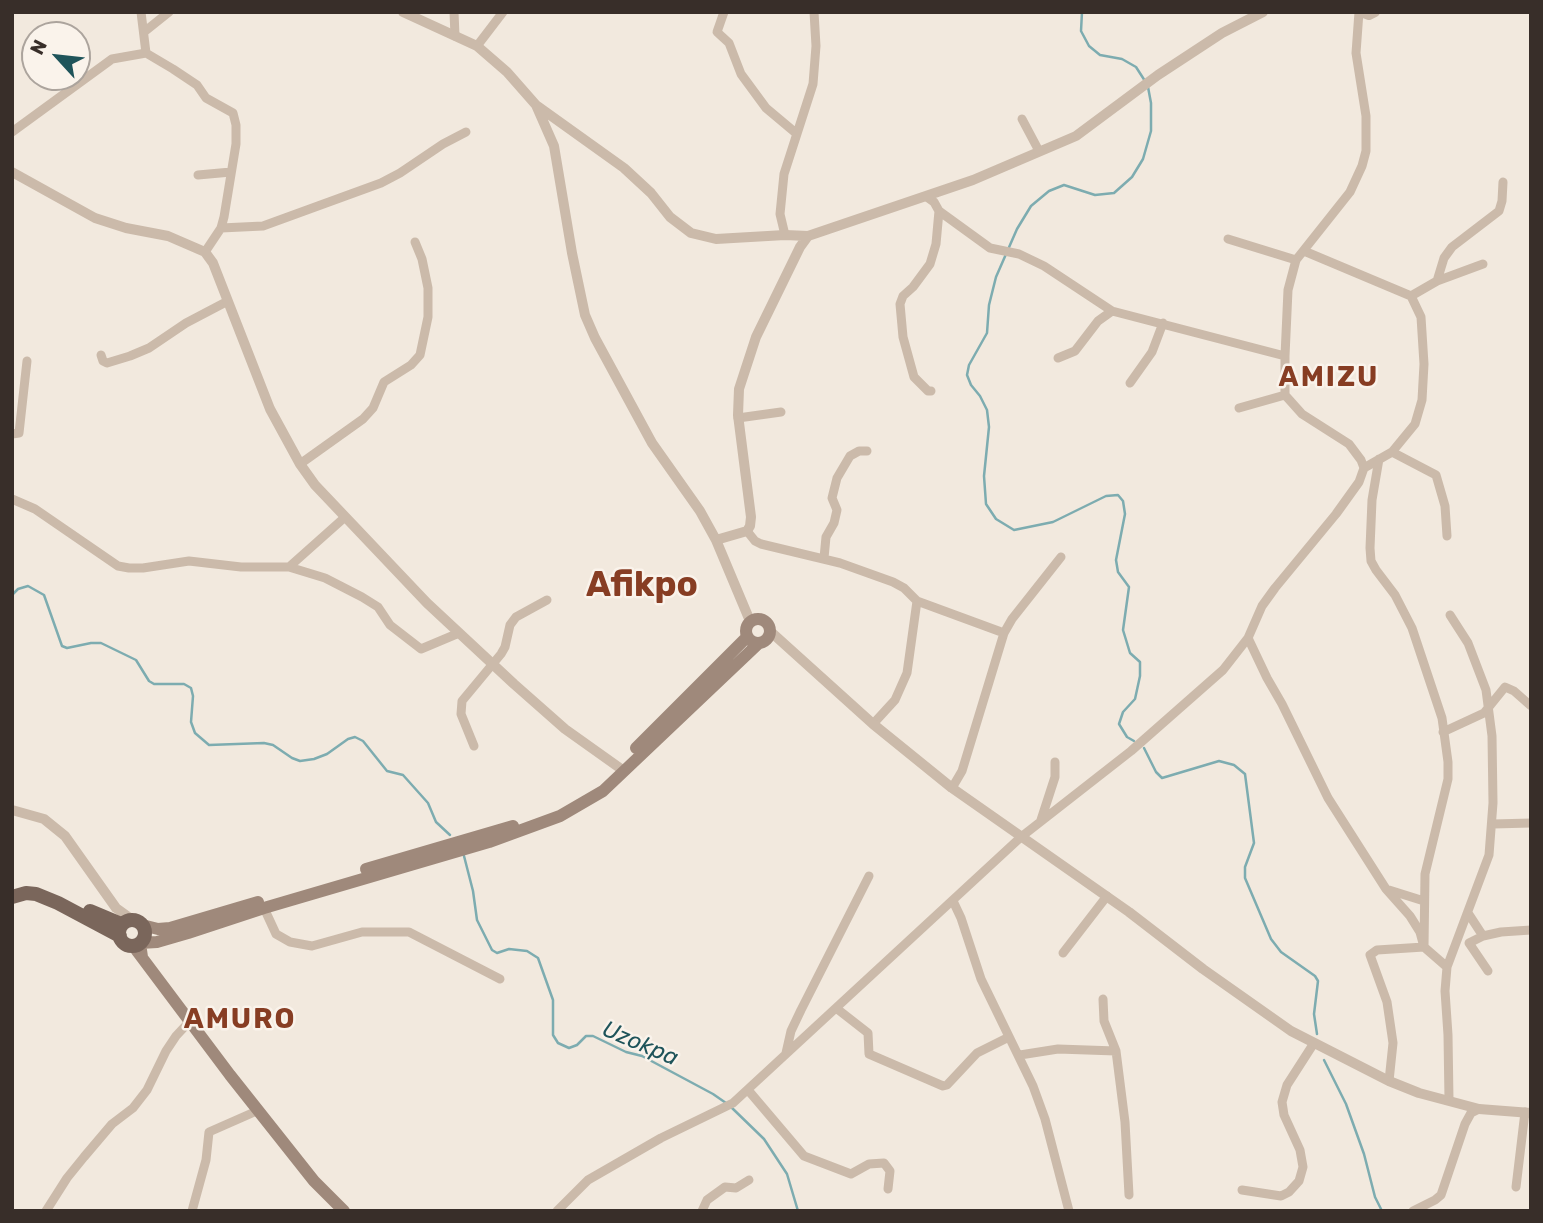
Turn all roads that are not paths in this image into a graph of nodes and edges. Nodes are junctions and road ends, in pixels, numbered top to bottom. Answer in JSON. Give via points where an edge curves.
{"nodes":[{"id":1,"x":141,"y":12,"type":"edge"},
{"id":2,"x":169,"y":12,"type":"edge"},
{"id":3,"x":403,"y":12,"type":"edge"},
{"id":4,"x":454,"y":12,"type":"edge"},
{"id":5,"x":503,"y":12,"type":"edge"},
{"id":6,"x":724,"y":12,"type":"edge"},
{"id":7,"x":814,"y":12,"type":"edge"},
{"id":8,"x":1263,"y":12,"type":"edge"},
{"id":9,"x":1367,"y":13,"type":"edge"},
{"id":10,"x":144,"y":32,"type":"junction"},
{"id":11,"x":455,"y":36,"type":"junction"},
{"id":12,"x":477,"y":46,"type":"junction"},
{"id":13,"x":146,"y":52,"type":"junction"},
{"id":14,"x":536,"y":105,"type":"junction"},
{"id":15,"x":1022,"y":119,"type":"dead end"},
{"id":16,"x":565,"y":126,"type":"junction"},
{"id":17,"x":12,"y":132,"type":"edge"},
{"id":18,"x":466,"y":132,"type":"dead end"},
{"id":19,"x":797,"y":134,"type":"junction"},
{"id":20,"x":553,"y":143,"type":"junction"},
{"id":21,"x":1039,"y":151,"type":"junction"},
{"id":22,"x":12,"y":172,"type":"edge"},
{"id":23,"x":231,"y":172,"type":"junction"},
{"id":24,"x":198,"y":175,"type":"dead end"},
{"id":25,"x":1503,"y":182,"type":"dead end"},
{"id":26,"x":927,"y":197,"type":"junction"},
{"id":27,"x":939,"y":211,"type":"junction"},
{"id":28,"x":221,"y":228,"type":"junction"},
{"id":29,"x":785,"y":235,"type":"junction"},
{"id":30,"x":808,"y":236,"type":"junction"},
{"id":31,"x":1228,"y":240,"type":"dead end"},
{"id":32,"x":415,"y":242,"type":"dead end"},
{"id":33,"x":1304,"y":251,"type":"junction"},
{"id":34,"x":205,"y":252,"type":"junction"},
{"id":35,"x":794,"y":258,"type":"junction"},
{"id":36,"x":1296,"y":260,"type":"junction"},
{"id":37,"x":1483,"y":264,"type":"dead end"},
{"id":38,"x":1437,"y":281,"type":"junction"},
{"id":39,"x":1411,"y":296,"type":"junction"},
{"id":40,"x":226,"y":302,"type":"junction"},
{"id":41,"x":1112,"y":311,"type":"junction"},
{"id":42,"x":1163,"y":323,"type":"junction"},
{"id":43,"x":101,"y":355,"type":"dead end"},
{"id":44,"x":1285,"y":356,"type":"junction"},
{"id":45,"x":1058,"y":358,"type":"dead end"},
{"id":46,"x":27,"y":361,"type":"dead end"},
{"id":47,"x":1130,"y":383,"type":"dead end"},
{"id":48,"x":932,"y":391,"type":"dead end"},
{"id":49,"x":1285,"y":395,"type":"junction"},
{"id":50,"x":1239,"y":408,"type":"dead end"},
{"id":51,"x":781,"y":412,"type":"dead end"},
{"id":52,"x":738,"y":418,"type":"junction"},
{"id":53,"x":12,"y":433,"type":"edge"},
{"id":54,"x":867,"y":451,"type":"dead end"},
{"id":55,"x":1392,"y":452,"type":"junction"},
{"id":56,"x":1379,"y":459,"type":"junction"},
{"id":57,"x":300,"y":464,"type":"junction"},
{"id":58,"x":1364,"y":468,"type":"junction"},
{"id":59,"x":12,"y":499,"type":"edge"},
{"id":60,"x":344,"y":518,"type":"junction"},
{"id":61,"x":747,"y":531,"type":"junction"},
{"id":62,"x":1447,"y":536,"type":"dead end"},
{"id":63,"x":716,"y":540,"type":"junction"},
{"id":64,"x":1061,"y":557,"type":"dead end"},
{"id":65,"x":824,"y":558,"type":"junction"},
{"id":66,"x":289,"y":567,"type":"junction"},
{"id":67,"x":547,"y":600,"type":"dead end"},
{"id":68,"x":917,"y":601,"type":"junction"},
{"id":69,"x":1450,"y":615,"type":"dead end"},
{"id":70,"x":750,"y":621,"type":"junction"},
{"id":71,"x":771,"y":632,"type":"junction"},
{"id":72,"x":459,"y":633,"type":"junction"},
{"id":73,"x":1004,"y":633,"type":"junction"},
{"id":74,"x":1248,"y":638,"type":"junction"},
{"id":75,"x":752,"y":640,"type":"junction"},
{"id":76,"x":493,"y":664,"type":"junction"},
{"id":77,"x":1488,"y":706,"type":"junction"},
{"id":78,"x":1531,"y":706,"type":"edge"},
{"id":79,"x":873,"y":724,"type":"junction"},
{"id":80,"x":1443,"y":732,"type":"junction"},
{"id":81,"x":474,"y":746,"type":"dead end"},
{"id":82,"x":1055,"y":762,"type":"dead end"},
{"id":83,"x":621,"y":768,"type":"junction"},
{"id":84,"x":952,"y":788,"type":"junction"},
{"id":85,"x":12,"y":810,"type":"edge"},
{"id":86,"x":1041,"y":821,"type":"junction"},
{"id":87,"x":1531,"y":823,"type":"edge"},
{"id":88,"x":1493,"y":824,"type":"junction"},
{"id":89,"x":1021,"y":836,"type":"junction"},
{"id":90,"x":869,"y":876,"type":"dead end"},
{"id":91,"x":12,"y":889,"type":"edge"},
{"id":92,"x":1386,"y":889,"type":"junction"},
{"id":93,"x":107,"y":896,"type":"junction"},
{"id":94,"x":1107,"y":896,"type":"junction"},
{"id":95,"x":12,"y":897,"type":"edge"},
{"id":96,"x":953,"y":901,"type":"junction"},
{"id":97,"x":1424,"y":901,"type":"junction"},
{"id":98,"x":264,"y":908,"type":"junction"},
{"id":99,"x":1468,"y":913,"type":"junction"},
{"id":100,"x":100,"y":916,"type":"junction"},
{"id":101,"x":1531,"y":930,"type":"edge"},
{"id":102,"x":133,"y":936,"type":"junction"},
{"id":103,"x":1483,"y":936,"type":"junction"},
{"id":104,"x":1459,"y":937,"type":"junction"},
{"id":105,"x":162,"y":940,"type":"junction"},
{"id":106,"x":1469,"y":943,"type":"junction"},
{"id":107,"x":1424,"y":947,"type":"junction"},
{"id":108,"x":1063,"y":953,"type":"dead end"},
{"id":109,"x":1447,"y":967,"type":"junction"},
{"id":110,"x":1489,"y":971,"type":"dead end"},
{"id":111,"x":154,"y":973,"type":"junction"},
{"id":112,"x":500,"y":979,"type":"dead end"},
{"id":113,"x":1103,"y":999,"type":"dead end"},
{"id":114,"x":836,"y":1008,"type":"junction"},
{"id":115,"x":190,"y":1021,"type":"junction"},
{"id":116,"x":1009,"y":1037,"type":"junction"},
{"id":117,"x":1314,"y":1043,"type":"junction"},
{"id":118,"x":1116,"y":1051,"type":"junction"},
{"id":119,"x":786,"y":1053,"type":"junction"},
{"id":120,"x":1020,"y":1055,"type":"junction"},
{"id":121,"x":1389,"y":1082,"type":"junction"},
{"id":122,"x":748,"y":1090,"type":"junction"},
{"id":123,"x":1449,"y":1100,"type":"junction"},
{"id":124,"x":1479,"y":1109,"type":"junction"},
{"id":125,"x":259,"y":1110,"type":"junction"},
{"id":126,"x":1528,"y":1112,"type":"edge"},
{"id":127,"x":749,"y":1180,"type":"dead end"},
{"id":128,"x":1516,"y":1186,"type":"dead end"},
{"id":129,"x":888,"y":1189,"type":"dead end"},
{"id":130,"x":1242,"y":1190,"type":"dead end"},
{"id":131,"x":1129,"y":1195,"type":"dead end"},
{"id":132,"x":46,"y":1211,"type":"edge"},
{"id":133,"x":192,"y":1211,"type":"edge"},
{"id":134,"x":344,"y":1211,"type":"edge"},
{"id":135,"x":557,"y":1211,"type":"edge"},
{"id":136,"x":702,"y":1211,"type":"edge"},
{"id":137,"x":1069,"y":1211,"type":"edge"},
{"id":138,"x":1413,"y":1211,"type":"edge"}],
"edges":[{"from":1,"to":10,"type":"street"},
{"from":2,"to":10,"type":"street"},
{"from":3,"to":11,"type":"street"},
{"from":4,"to":11,"type":"street"},
{"from":5,"to":12,"type":"street"},
{"from":6,"to":19,"type":"street","via":[[717,32],[729,43],[741,74],[766,108]]},
{"from":7,"to":19,"type":"street","via":[[813,84]]},
{"from":8,"to":21,"type":"street","via":[[1146,83],[1076,136]]},
{"from":9,"to":33,"type":"street","via":[[1356,53],[1366,116],[1366,151],[1350,192]]},
{"from":10,"to":13,"type":"street"},
{"from":11,"to":12,"type":"street"},
{"from":12,"to":14,"type":"street"},
{"from":13,"to":17,"type":"street","via":[[112,59]]},
{"from":13,"to":23,"type":"street","via":[[233,113],[236,134]]},
{"from":14,"to":16,"type":"street"},
{"from":14,"to":20,"type":"street"},
{"from":15,"to":21,"type":"street"},
{"from":16,"to":20,"type":"street","via":[[556,131]]},
{"from":16,"to":29,"type":"street","via":[[624,168],[691,233],[716,239]]},
{"from":18,"to":28,"type":"street","via":[[382,183],[263,226]]},
{"from":19,"to":29,"type":"street","via":[[784,174],[780,214]]},
{"from":20,"to":63,"type":"street","via":[[585,315],[594,338],[652,443]]},
{"from":21,"to":26,"type":"street"},
{"from":22,"to":34,"type":"street","via":[[95,218],[167,236]]},
{"from":23,"to":24,"type":"street"},
{"from":23,"to":28,"type":"street"},
{"from":25,"to":38,"type":"street","via":[[1499,211],[1452,247]]},
{"from":26,"to":27,"type":"street"},
{"from":26,"to":30,"type":"street"},
{"from":27,"to":41,"type":"street","via":[[990,248],[1044,266]]},
{"from":27,"to":48,"type":"street","via":[[930,264],[900,304],[914,377]]},
{"from":28,"to":34,"type":"street"},
{"from":29,"to":30,"type":"street"},
{"from":29,"to":35,"type":"street"},
{"from":30,"to":35,"type":"street"},
{"from":31,"to":36,"type":"street"},
{"from":32,"to":57,"type":"street","via":[[428,288],[420,355],[384,382],[363,419]]},
{"from":33,"to":36,"type":"street"},
{"from":33,"to":39,"type":"street"},
{"from":34,"to":40,"type":"street"},
{"from":35,"to":52,"type":"street","via":[[745,368]]},
{"from":36,"to":44,"type":"street","via":[[1288,290]]},
{"from":37,"to":38,"type":"street"},
{"from":38,"to":39,"type":"street"},
{"from":39,"to":55,"type":"street","via":[[1421,317],[1422,400],[1415,424]]},
{"from":40,"to":43,"type":"street","via":[[149,348],[107,363]]},
{"from":40,"to":57,"type":"street","via":[[270,409]]},
{"from":41,"to":42,"type":"street"},
{"from":41,"to":45,"type":"street","via":[[1075,351]]},
{"from":42,"to":44,"type":"street"},
{"from":42,"to":47,"type":"street","via":[[1152,352]]},
{"from":44,"to":49,"type":"street"},
{"from":46,"to":53,"type":"street","via":[[19,433]]},
{"from":49,"to":50,"type":"street"},
{"from":49,"to":58,"type":"street","via":[[1303,414],[1349,444]]},
{"from":51,"to":52,"type":"street"},
{"from":52,"to":61,"type":"street","via":[[751,517]]},
{"from":54,"to":65,"type":"street","via":[[850,456],[836,478],[832,498],[837,510],[826,537]]},
{"from":55,"to":56,"type":"street"},
{"from":55,"to":62,"type":"street","via":[[1436,475]]},
{"from":56,"to":58,"type":"street"},
{"from":56,"to":80,"type":"street","via":[[1372,500],[1371,561],[1412,628],[1436,695]]},
{"from":57,"to":60,"type":"street"},
{"from":58,"to":74,"type":"street","via":[[1336,514],[1262,606]]},
{"from":59,"to":66,"type":"street","via":[[35,509],[118,566],[143,568],[188,561]]},
{"from":60,"to":66,"type":"street"},
{"from":60,"to":72,"type":"street"},
{"from":61,"to":63,"type":"street"},
{"from":61,"to":65,"type":"street","via":[[761,544]]},
{"from":63,"to":70,"type":"street"},
{"from":64,"to":73,"type":"street"},
{"from":65,"to":68,"type":"street","via":[[893,582]]},
{"from":66,"to":72,"type":"street","via":[[325,578],[362,597],[421,649]]},
{"from":67,"to":76,"type":"street","via":[[516,617],[505,648]]},
{"from":68,"to":73,"type":"street"},
{"from":68,"to":79,"type":"street","via":[[907,673],[895,700]]},
{"from":69,"to":77,"type":"street","via":[[1468,643]]},
{"from":70,"to":71,"type":"main road","via":[[763,620]]},
{"from":70,"to":75,"type":"main road","via":[[746,629]]},
{"from":71,"to":75,"type":"main road","via":[[766,640]]},
{"from":71,"to":79,"type":"street"},
{"from":72,"to":76,"type":"street"},
{"from":73,"to":84,"type":"street","via":[[962,771]]},
{"from":74,"to":86,"type":"street","via":[[1223,670],[1131,751]]},
{"from":74,"to":92,"type":"street","via":[[1328,798]]},
{"from":75,"to":83,"type":"main road"},
{"from":76,"to":81,"type":"street","via":[[467,692],[460,708]]},
{"from":76,"to":83,"type":"street","via":[[565,729]]},
{"from":77,"to":78,"type":"street","via":[[1505,687]]},
{"from":77,"to":80,"type":"street","via":[[1484,713]]},
{"from":77,"to":88,"type":"street"},
{"from":79,"to":84,"type":"street"},
{"from":80,"to":97,"type":"street","via":[[1448,779],[1424,874]]},
{"from":82,"to":86,"type":"street","via":[[1055,778]]},
{"from":83,"to":98,"type":"main road","via":[[603,791],[532,828]]},
{"from":83,"to":102,"type":"main road","via":[[583,797],[529,821]]},
{"from":84,"to":89,"type":"street"},
{"from":85,"to":93,"type":"street","via":[[44,819],[65,836]]},
{"from":86,"to":89,"type":"street"},
{"from":87,"to":88,"type":"street"},
{"from":88,"to":99,"type":"street","via":[[1489,855]]},
{"from":89,"to":94,"type":"street"},
{"from":89,"to":96,"type":"street"},
{"from":90,"to":119,"type":"street","via":[[791,1031]]},
{"from":91,"to":100,"type":"main road","via":[[35,887]]},
{"from":92,"to":97,"type":"street"},
{"from":92,"to":107,"type":"street","via":[[1410,916]]},
{"from":93,"to":100,"type":"street","via":[[107,910]]},
{"from":93,"to":102,"type":"street"},
{"from":94,"to":108,"type":"street"},
{"from":94,"to":117,"type":"street","via":[[1236,993]]},
{"from":95,"to":102,"type":"main road","via":[[36,894]]},
{"from":96,"to":114,"type":"street"},
{"from":96,"to":116,"type":"street","via":[[981,979]]},
{"from":97,"to":107,"type":"street"},
{"from":98,"to":105,"type":"main road"},
{"from":98,"to":112,"type":"street","via":[[276,934],[290,942],[312,946],[362,932],[409,932]]},
{"from":99,"to":103,"type":"street"},
{"from":99,"to":104,"type":"street"},
{"from":100,"to":102,"type":"main road"},
{"from":101,"to":103,"type":"street"},
{"from":102,"to":105,"type":"main road"},
{"from":102,"to":111,"type":"main road"},
{"from":103,"to":106,"type":"street"},
{"from":104,"to":106,"type":"street"},
{"from":104,"to":109,"type":"street"},
{"from":105,"to":111,"type":"main road","via":[[155,952]]},
{"from":106,"to":110,"type":"street"},
{"from":107,"to":109,"type":"street"},
{"from":107,"to":121,"type":"street","via":[[1377,950],[1370,955],[1389,1016]]},
{"from":109,"to":123,"type":"street"},
{"from":111,"to":115,"type":"main road"},
{"from":113,"to":118,"type":"street","via":[[1104,1021]]},
{"from":114,"to":116,"type":"street","via":[[868,1033],[869,1054],[943,1086],[977,1053]]},
{"from":114,"to":119,"type":"street"},
{"from":115,"to":125,"type":"main road"},
{"from":115,"to":132,"type":"street","via":[[166,1051],[147,1090],[84,1157]]},
{"from":116,"to":120,"type":"street"},
{"from":117,"to":121,"type":"street"},
{"from":117,"to":130,"type":"street","via":[[1287,1085],[1282,1102],[1300,1150],[1303,1167],[1298,1181],[1281,1196]]},
{"from":118,"to":120,"type":"street","via":[[1058,1049]]},
{"from":118,"to":131,"type":"street"},
{"from":119,"to":122,"type":"street"},
{"from":120,"to":137,"type":"street","via":[[1045,1119]]},
{"from":121,"to":123,"type":"street"},
{"from":122,"to":129,"type":"street","via":[[804,1156],[850,1174],[869,1164],[884,1163],[890,1171]]},
{"from":122,"to":135,"type":"street","via":[[730,1106],[661,1138],[588,1180]]},
{"from":123,"to":124,"type":"street"},
{"from":124,"to":126,"type":"street"},
{"from":124,"to":138,"type":"street","via":[[1465,1124],[1441,1195]]},
{"from":125,"to":133,"type":"street","via":[[209,1132]]},
{"from":125,"to":134,"type":"main road","via":[[314,1181]]},
{"from":126,"to":128,"type":"street"},
{"from":127,"to":136,"type":"street","via":[[736,1188],[725,1187],[707,1200]]}]}
